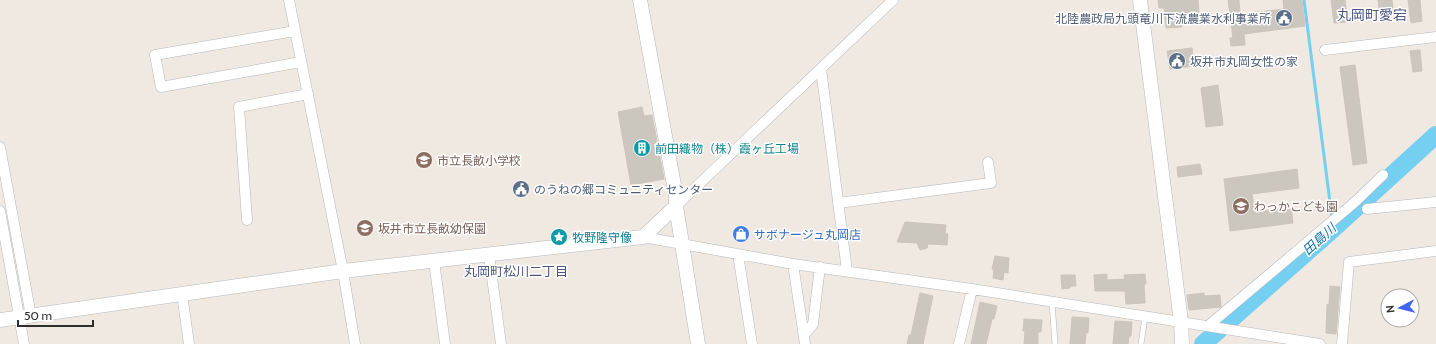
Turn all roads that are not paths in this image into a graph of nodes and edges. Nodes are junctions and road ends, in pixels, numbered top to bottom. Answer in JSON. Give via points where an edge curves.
{"nodes":[{"id":1,"x":289,"y":0,"type":"edge"},
{"id":2,"x":640,"y":0,"type":"edge"},
{"id":3,"x":894,"y":0,"type":"edge"},
{"id":4,"x":1140,"y":0,"type":"edge"},
{"id":5,"x":295,"y":31,"type":"junction"},
{"id":6,"x":1436,"y":37,"type":"edge"},
{"id":7,"x":1325,"y":50,"type":"dead end"},
{"id":8,"x":301,"y":62,"type":"junction"},
{"id":9,"x":821,"y":69,"type":"junction"},
{"id":10,"x":308,"y":94,"type":"junction"},
{"id":11,"x":0,"y":147,"type":"edge"},
{"id":12,"x":988,"y":162,"type":"dead end"},
{"id":13,"x":1383,"y":175,"type":"dead end"},
{"id":14,"x":1436,"y":202,"type":"edge"},
{"id":15,"x":838,"y":203,"type":"junction"},
{"id":16,"x":676,"y":206,"type":"junction"},
{"id":17,"x":1368,"y":210,"type":"dead end"},
{"id":18,"x":0,"y":211,"type":"edge"},
{"id":19,"x":246,"y":220,"type":"dead end"},
{"id":20,"x":643,"y":237,"type":"junction"},
{"id":21,"x":683,"y":245,"type":"junction"},
{"id":22,"x":1436,"y":251,"type":"edge"},
{"id":23,"x":738,"y":254,"type":"junction"},
{"id":24,"x":489,"y":255,"type":"junction"},
{"id":25,"x":434,"y":261,"type":"junction"},
{"id":26,"x":794,"y":264,"type":"junction"},
{"id":27,"x":820,"y":267,"type":"junction"},
{"id":28,"x":343,"y":271,"type":"junction"},
{"id":29,"x":847,"y":271,"type":"junction"},
{"id":30,"x":972,"y":289,"type":"junction"},
{"id":31,"x":182,"y":294,"type":"junction"},
{"id":32,"x":1052,"y":302,"type":"junction"},
{"id":33,"x":25,"y":317,"type":"junction"},
{"id":34,"x":1145,"y":317,"type":"junction"},
{"id":35,"x":0,"y":320,"type":"edge"},
{"id":36,"x":1181,"y":322,"type":"junction"},
{"id":37,"x":1208,"y":326,"type":"junction"},
{"id":38,"x":805,"y":339,"type":"edge"},
{"id":39,"x":1261,"y":340,"type":"edge"},
{"id":40,"x":24,"y":344,"type":"edge"},
{"id":41,"x":189,"y":344,"type":"edge"},
{"id":42,"x":355,"y":344,"type":"edge"},
{"id":43,"x":445,"y":344,"type":"edge"},
{"id":44,"x":501,"y":344,"type":"edge"},
{"id":45,"x":698,"y":344,"type":"edge"},
{"id":46,"x":752,"y":344,"type":"edge"},
{"id":47,"x":959,"y":344,"type":"edge"},
{"id":48,"x":1055,"y":344,"type":"edge"},
{"id":49,"x":1141,"y":344,"type":"edge"},
{"id":50,"x":1182,"y":344,"type":"edge"},
{"id":51,"x":1320,"y":344,"type":"edge"},
{"id":52,"x":1342,"y":344,"type":"edge"}],
"edges":[{"from":1,"to":5,"type":"street"},
{"from":2,"to":16,"type":"street"},
{"from":3,"to":9,"type":"street"},
{"from":4,"to":36,"type":"street"},
{"from":5,"to":8,"type":"street"},
{"from":5,"to":8,"type":"street","via":[[155,55],[161,87]]},
{"from":6,"to":7,"type":"street"},
{"from":8,"to":10,"type":"street"},
{"from":9,"to":15,"type":"street"},
{"from":9,"to":16,"type":"street"},
{"from":10,"to":19,"type":"street","via":[[239,107]]},
{"from":10,"to":28,"type":"street"},
{"from":11,"to":33,"type":"street"},
{"from":12,"to":15,"type":"street","via":[[991,183]]},
{"from":13,"to":37,"type":"street","via":[[1355,202]]},
{"from":14,"to":17,"type":"street"},
{"from":15,"to":29,"type":"street"},
{"from":16,"to":20,"type":"street"},
{"from":16,"to":21,"type":"street"},
{"from":18,"to":33,"type":"street"},
{"from":20,"to":21,"type":"street"},
{"from":20,"to":24,"type":"street"},
{"from":21,"to":23,"type":"street"},
{"from":21,"to":45,"type":"street"},
{"from":22,"to":52,"type":"street","via":[[1349,262]]},
{"from":23,"to":26,"type":"street"},
{"from":23,"to":46,"type":"street"},
{"from":24,"to":25,"type":"street"},
{"from":24,"to":44,"type":"street"},
{"from":25,"to":28,"type":"street"},
{"from":25,"to":43,"type":"street"},
{"from":26,"to":27,"type":"street"},
{"from":26,"to":38,"type":"street"},
{"from":27,"to":29,"type":"street"},
{"from":27,"to":38,"type":"street","via":[[813,324]]},
{"from":28,"to":31,"type":"street"},
{"from":28,"to":42,"type":"street"},
{"from":29,"to":30,"type":"street"},
{"from":30,"to":32,"type":"street"},
{"from":30,"to":47,"type":"street"},
{"from":31,"to":33,"type":"street"},
{"from":31,"to":41,"type":"street"},
{"from":32,"to":34,"type":"street"},
{"from":32,"to":48,"type":"lane"},
{"from":33,"to":35,"type":"street"},
{"from":33,"to":40,"type":"street"},
{"from":34,"to":36,"type":"street"},
{"from":34,"to":49,"type":"lane"},
{"from":36,"to":37,"type":"street"},
{"from":36,"to":50,"type":"street"},
{"from":37,"to":39,"type":"street"},
{"from":39,"to":51,"type":"street"}]}
